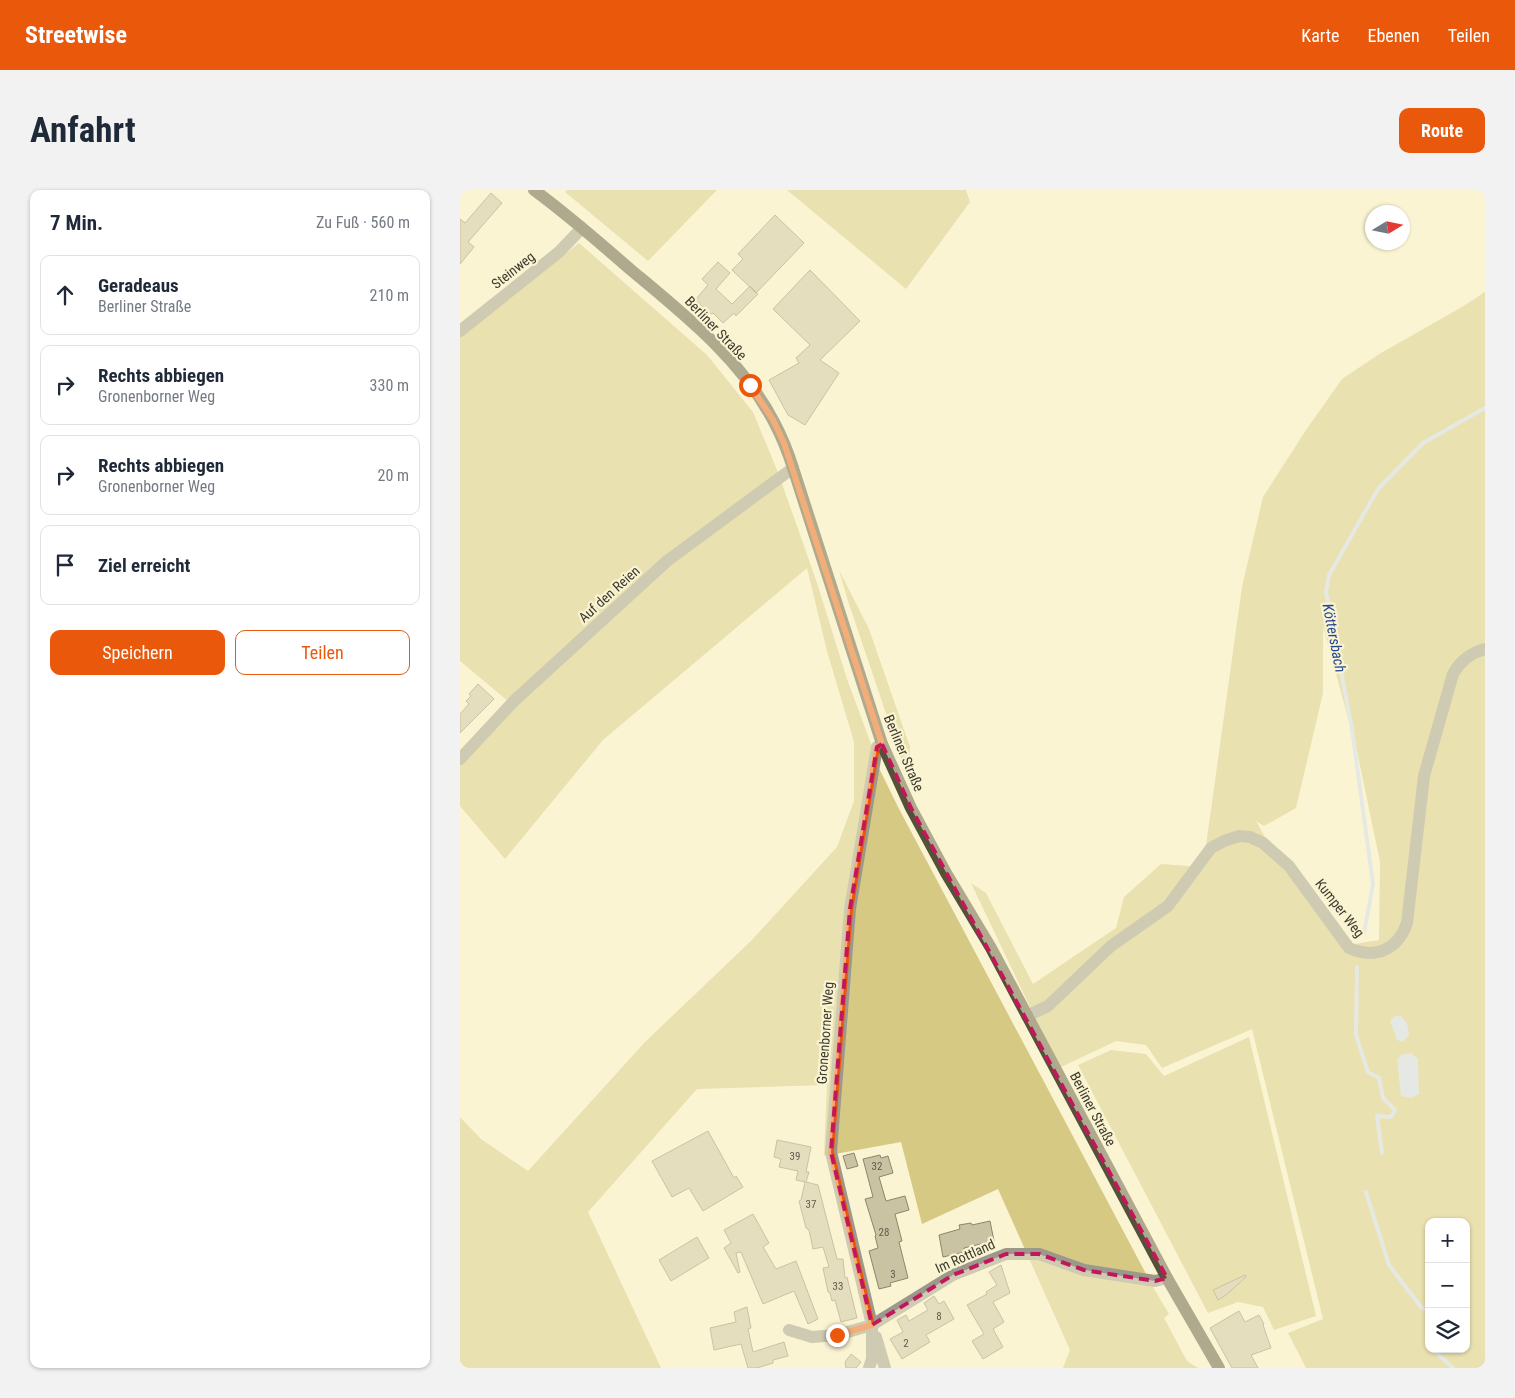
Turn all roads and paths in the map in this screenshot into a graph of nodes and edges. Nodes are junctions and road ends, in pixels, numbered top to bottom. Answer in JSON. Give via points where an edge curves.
{"nodes":[{"id":1,"x":534,"y":190,"type":"edge"},
{"id":2,"x":582,"y":228,"type":"junction"},
{"id":3,"x":460,"y":331,"type":"edge"},
{"id":4,"x":793,"y":468,"type":"junction"},
{"id":5,"x":1485,"y":649,"type":"edge"},
{"id":6,"x":882,"y":744,"type":"junction"},
{"id":7,"x":460,"y":759,"type":"edge"},
{"id":8,"x":1027,"y":1016,"type":"junction"},
{"id":9,"x":1167,"y":1278,"type":"junction"},
{"id":10,"x":872,"y":1325,"type":"junction"},
{"id":11,"x":789,"y":1330,"type":"dead end"},
{"id":12,"x":869,"y":1368,"type":"edge"},
{"id":13,"x":885,"y":1368,"type":"edge"},
{"id":14,"x":1219,"y":1368,"type":"edge"}],
"edges":[{"from":1,"to":2,"type":"main road","name":"Berliner Straße"},
{"from":2,"to":3,"type":"street","name":"Steinweg","via":[[559,252]]},
{"from":2,"to":4,"type":"main road","name":"Berliner Straße","via":[[717,346],[750,385],[773,420]]},
{"from":4,"to":6,"type":"main road","name":"Berliner Straße"},
{"from":4,"to":7,"type":"street","name":"Auf den Reien","via":[[667,561],[514,702]]},
{"from":5,"to":8,"type":"street","name":"Kumper Weg","via":[[1458,664],[1453,674],[1424,776],[1408,922],[1400,939],[1392,946],[1373,953],[1350,948],[1289,866],[1263,843],[1239,836],[1211,848],[1168,906],[1111,946],[1048,1006]]},
{"from":6,"to":8,"type":"main road","name":"Berliner Straße","via":[[911,808]]},
{"from":6,"to":10,"type":"street","name":"Gronenborner Weg","via":[[877,747],[850,910],[831,1152]]},
{"from":8,"to":9,"type":"main road","name":"Berliner Straße"},
{"from":9,"to":10,"type":"street","name":"Im Rottland","via":[[1155,1281],[1084,1270],[1039,1254],[1006,1254],[953,1275]]},
{"from":9,"to":14,"type":"main road","name":"Berliner Straße"},
{"from":10,"to":11,"type":"street","via":[[837,1335],[812,1337]]},
{"from":10,"to":12,"type":"street","name":"Gronenborner Weg"},
{"from":10,"to":13,"type":"street","name":"Gronenborner Weg"}]}
